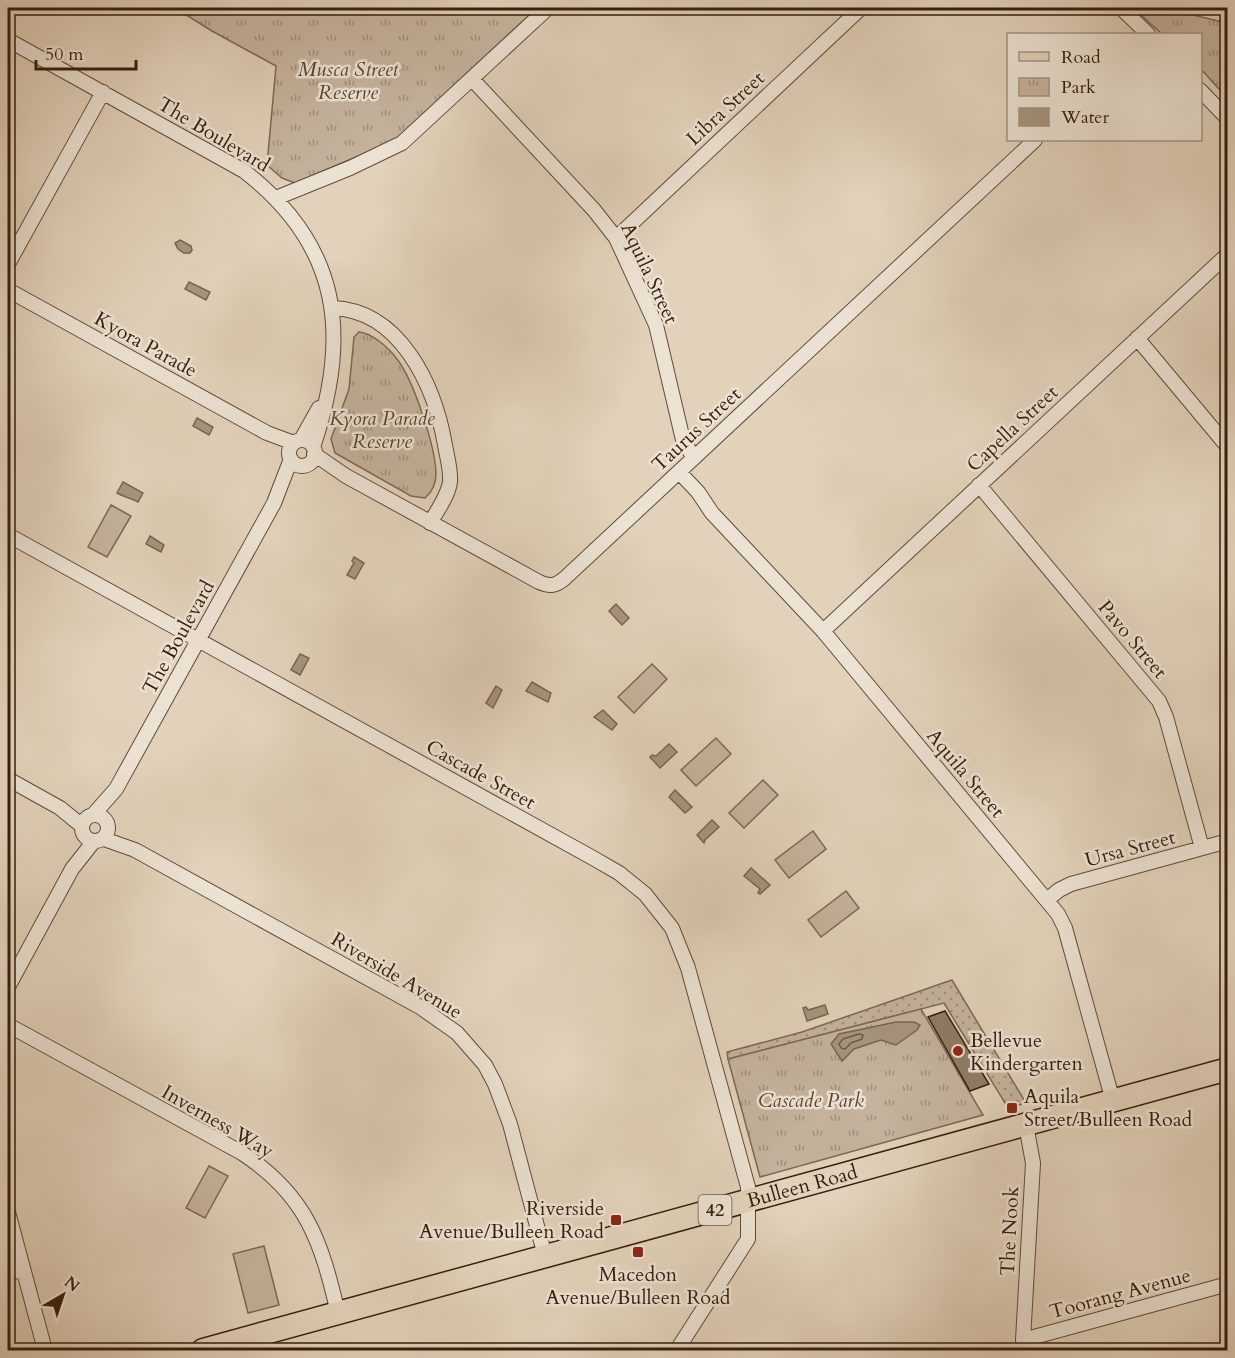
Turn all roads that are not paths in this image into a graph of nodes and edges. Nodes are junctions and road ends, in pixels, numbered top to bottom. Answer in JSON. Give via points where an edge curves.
{"nodes":[{"id":1,"x":548,"y":8,"type":"edge"},
{"id":2,"x":861,"y":8,"type":"edge"},
{"id":3,"x":1121,"y":8,"type":"edge"},
{"id":4,"x":1147,"y":33,"type":"edge"},
{"id":5,"x":8,"y":40,"type":"edge"},
{"id":6,"x":472,"y":78,"type":"junction"},
{"id":7,"x":103,"y":92,"type":"junction"},
{"id":8,"x":1202,"y":92,"type":"edge"},
{"id":9,"x":1227,"y":119,"type":"edge"},
{"id":10,"x":1034,"y":141,"type":"edge"},
{"id":11,"x":276,"y":198,"type":"junction"},
{"id":12,"x":616,"y":238,"type":"junction"},
{"id":13,"x":1227,"y":254,"type":"edge"},
{"id":14,"x":8,"y":264,"type":"edge"},
{"id":15,"x":8,"y":290,"type":"edge"},
{"id":16,"x":332,"y":308,"type":"junction"},
{"id":17,"x":1137,"y":339,"type":"junction"},
{"id":18,"x":1227,"y":447,"type":"edge"},
{"id":19,"x":302,"y":453,"type":"junction"},
{"id":20,"x":694,"y":458,"type":"junction"},
{"id":21,"x":676,"y":474,"type":"junction"},
{"id":22,"x":980,"y":485,"type":"junction"},
{"id":23,"x":430,"y":523,"type":"junction"},
{"id":24,"x":8,"y":535,"type":"edge"},
{"id":25,"x":823,"y":631,"type":"junction"},
{"id":26,"x":199,"y":640,"type":"junction"},
{"id":27,"x":8,"y":779,"type":"edge"},
{"id":28,"x":95,"y":828,"type":"junction"},
{"id":29,"x":1227,"y":841,"type":"edge"},
{"id":30,"x":1202,"y":848,"type":"junction"},
{"id":31,"x":1047,"y":900,"type":"junction"},
{"id":32,"x":8,"y":987,"type":"edge"},
{"id":33,"x":8,"y":1025,"type":"edge"},
{"id":34,"x":1227,"y":1069,"type":"edge"},
{"id":35,"x":1113,"y":1101,"type":"junction"},
{"id":36,"x":1026,"y":1125,"type":"junction"},
{"id":37,"x":748,"y":1201,"type":"junction"},
{"id":38,"x":8,"y":1212,"type":"edge"},
{"id":39,"x":13,"y":1251,"type":"edge"},
{"id":40,"x":545,"y":1257,"type":"junction"},
{"id":41,"x":8,"y":1271,"type":"edge"},
{"id":42,"x":24,"y":1272,"type":"junction"},
{"id":43,"x":1227,"y":1284,"type":"edge"},
{"id":44,"x":338,"y":1313,"type":"junction"},
{"id":45,"x":1022,"y":1347,"type":"edge"},
{"id":46,"x":45,"y":1350,"type":"edge"},
{"id":47,"x":203,"y":1350,"type":"edge"},
{"id":48,"x":677,"y":1350,"type":"edge"}],
"edges":[{"from":1,"to":6,"type":"street"},
{"from":2,"to":12,"type":"street","name":"Libra Street"},
{"from":3,"to":4,"type":"street"},
{"from":5,"to":7,"type":"street","name":"The Boulevard"},
{"from":6,"to":11,"type":"street","via":[[394,148]]},
{"from":6,"to":12,"type":"street","name":"Aquila Street"},
{"from":7,"to":11,"type":"street","name":"The Boulevard","via":[[244,171]]},
{"from":7,"to":14,"type":"street"},
{"from":8,"to":9,"type":"street"},
{"from":10,"to":20,"type":"street","name":"Taurus Street"},
{"from":11,"to":16,"type":"street","name":"The Boulevard","via":[[312,247]]},
{"from":12,"to":20,"type":"street","name":"Aquila Street","via":[[656,325],[683,440]]},
{"from":13,"to":17,"type":"street","name":"Capella Street"},
{"from":15,"to":19,"type":"street","name":"Kyora Parade"},
{"from":16,"to":19,"type":"street","name":"The Boulevard","via":[[335,344],[327,393]]},
{"from":16,"to":23,"type":"street","via":[[358,313],[388,331],[413,357],[423,376],[440,419],[450,471],[448,489]]},
{"from":17,"to":18,"type":"street"},
{"from":17,"to":22,"type":"street","name":"Capella Street"},
{"from":19,"to":23,"type":"street","name":"Taurus Street"},
{"from":19,"to":26,"type":"street","name":"The Boulevard"},
{"from":20,"to":21,"type":"street","name":"Taurus Street"},
{"from":21,"to":23,"type":"street","name":"Taurus Street","via":[[565,578],[551,586]]},
{"from":21,"to":25,"type":"street","name":"Aquila Street","via":[[693,497]]},
{"from":22,"to":25,"type":"street","name":"Capella Street"},
{"from":22,"to":30,"type":"street","name":"Pavo Street","via":[[1159,701]]},
{"from":24,"to":26,"type":"street","name":"Cascade Street"},
{"from":25,"to":31,"type":"street","name":"Aquila Street"},
{"from":26,"to":28,"type":"street","name":"The Boulevard"},
{"from":26,"to":37,"type":"street","name":"Cascade Street","via":[[593,858],[645,894],[672,928],[688,969],[747,1182]]},
{"from":27,"to":28,"type":"street","name":"Riverside Avenue"},
{"from":28,"to":32,"type":"street","name":"The Boulevard"},
{"from":28,"to":40,"type":"street","name":"Riverside Avenue","via":[[420,1007],[457,1033],[485,1065],[503,1102]]},
{"from":29,"to":30,"type":"street","name":"Ursa Street"},
{"from":30,"to":31,"type":"street","name":"Ursa Street","via":[[1064,886]]},
{"from":31,"to":35,"type":"street","name":"Aquila Street","via":[[1065,928]]},
{"from":33,"to":44,"type":"street","name":"Inverness Way","via":[[242,1153],[275,1177],[313,1229]]},
{"from":34,"to":35,"type":"main road","name":"Bulleen Road","number":"42"},
{"from":35,"to":36,"type":"main road","name":"Bulleen Road","number":"42"},
{"from":36,"to":37,"type":"main road","name":"Bulleen Road","number":"42"},
{"from":36,"to":45,"type":"street","name":"The Nook","via":[[1033,1163]]},
{"from":37,"to":40,"type":"main road","name":"Bulleen Road","number":"42"},
{"from":37,"to":48,"type":"street","name":"Cascade Street","via":[[750,1235],[746,1245]]},
{"from":38,"to":39,"type":"street"},
{"from":39,"to":42,"type":"street"},
{"from":40,"to":44,"type":"main road","name":"Bulleen Road","number":"42"},
{"from":41,"to":42,"type":"street"},
{"from":42,"to":46,"type":"street"},
{"from":43,"to":45,"type":"street","name":"Toorang Avenue"},
{"from":44,"to":47,"type":"main road","name":"Bulleen Road","number":"42"}]}
